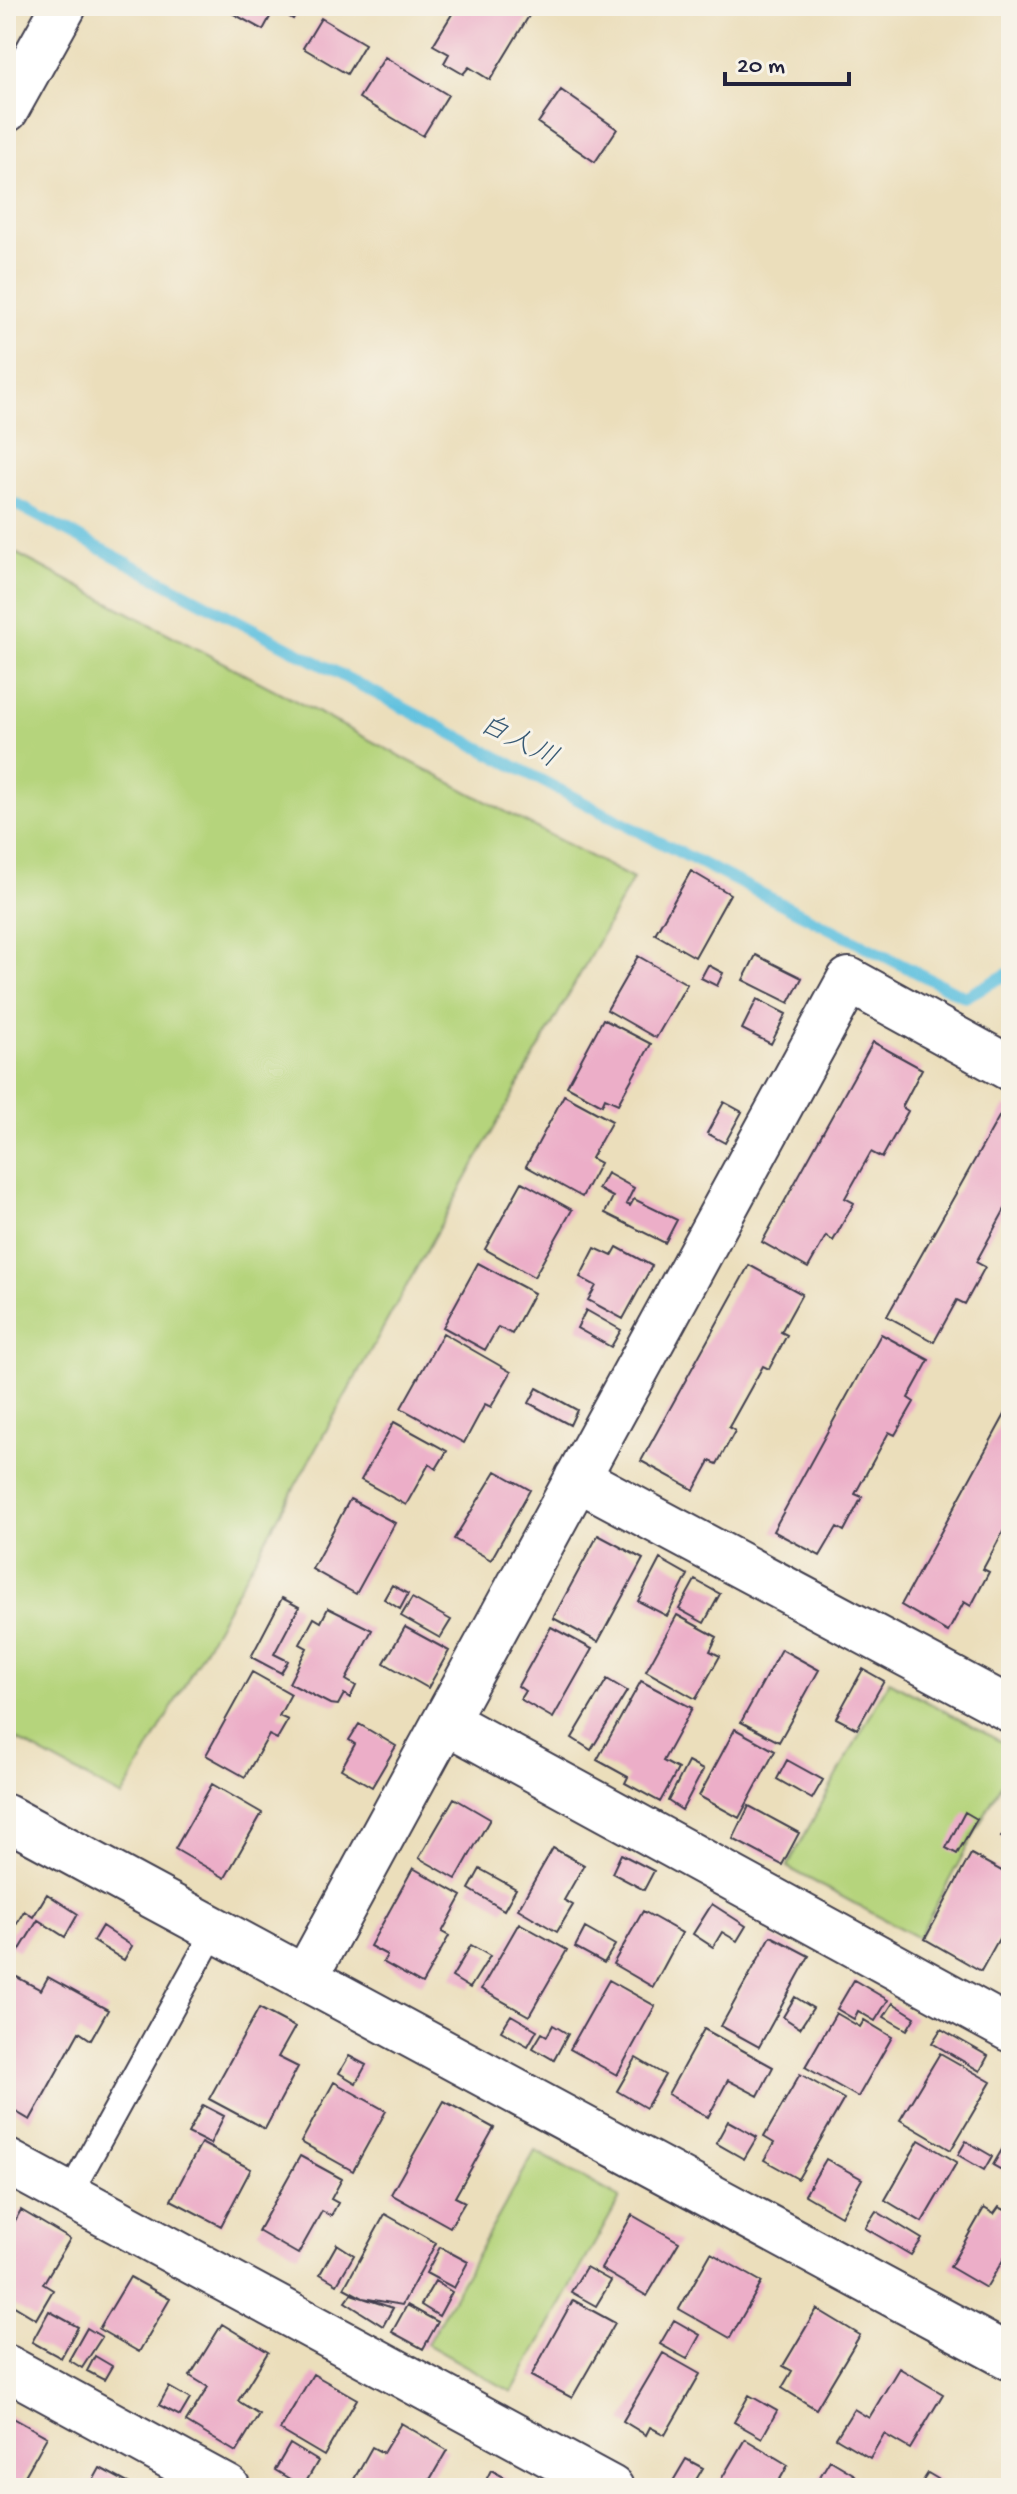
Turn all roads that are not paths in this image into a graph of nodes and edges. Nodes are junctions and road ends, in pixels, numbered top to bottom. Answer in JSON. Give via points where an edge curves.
{"nodes":[{"id":1,"x":64,"y":6,"type":"edge"},
{"id":2,"x":6,"y":110,"type":"edge"},
{"id":3,"x":1011,"y":1069,"type":"edge"},
{"id":4,"x":577,"y":1478,"type":"junction"},
{"id":5,"x":1011,"y":1710,"type":"edge"},
{"id":6,"x":445,"y":1721,"type":"junction"},
{"id":7,"x":12,"y":1834,"type":"edge"},
{"id":8,"x":206,"y":1946,"type":"dead end"},
{"id":9,"x":306,"y":1976,"type":"junction"},
{"id":10,"x":1011,"y":2030,"type":"edge"},
{"id":11,"x":6,"y":2161,"type":"edge"},
{"id":12,"x":69,"y":2195,"type":"junction"},
{"id":13,"x":1011,"y":2358,"type":"edge"},
{"id":14,"x":6,"y":2367,"type":"edge"},
{"id":15,"x":228,"y":2488,"type":"edge"},
{"id":16,"x":611,"y":2488,"type":"edge"}],
"edges":[{"from":1,"to":2,"type":"street"},
{"from":3,"to":4,"type":"street","via":[[849,980]]},
{"from":4,"to":5,"type":"street"},
{"from":4,"to":6,"type":"street"},
{"from":6,"to":9,"type":"street"},
{"from":6,"to":10,"type":"street"},
{"from":7,"to":9,"type":"street"},
{"from":8,"to":12,"type":"lane"},
{"from":9,"to":13,"type":"street"},
{"from":11,"to":12,"type":"street"},
{"from":12,"to":16,"type":"street"},
{"from":14,"to":15,"type":"street"}]}
